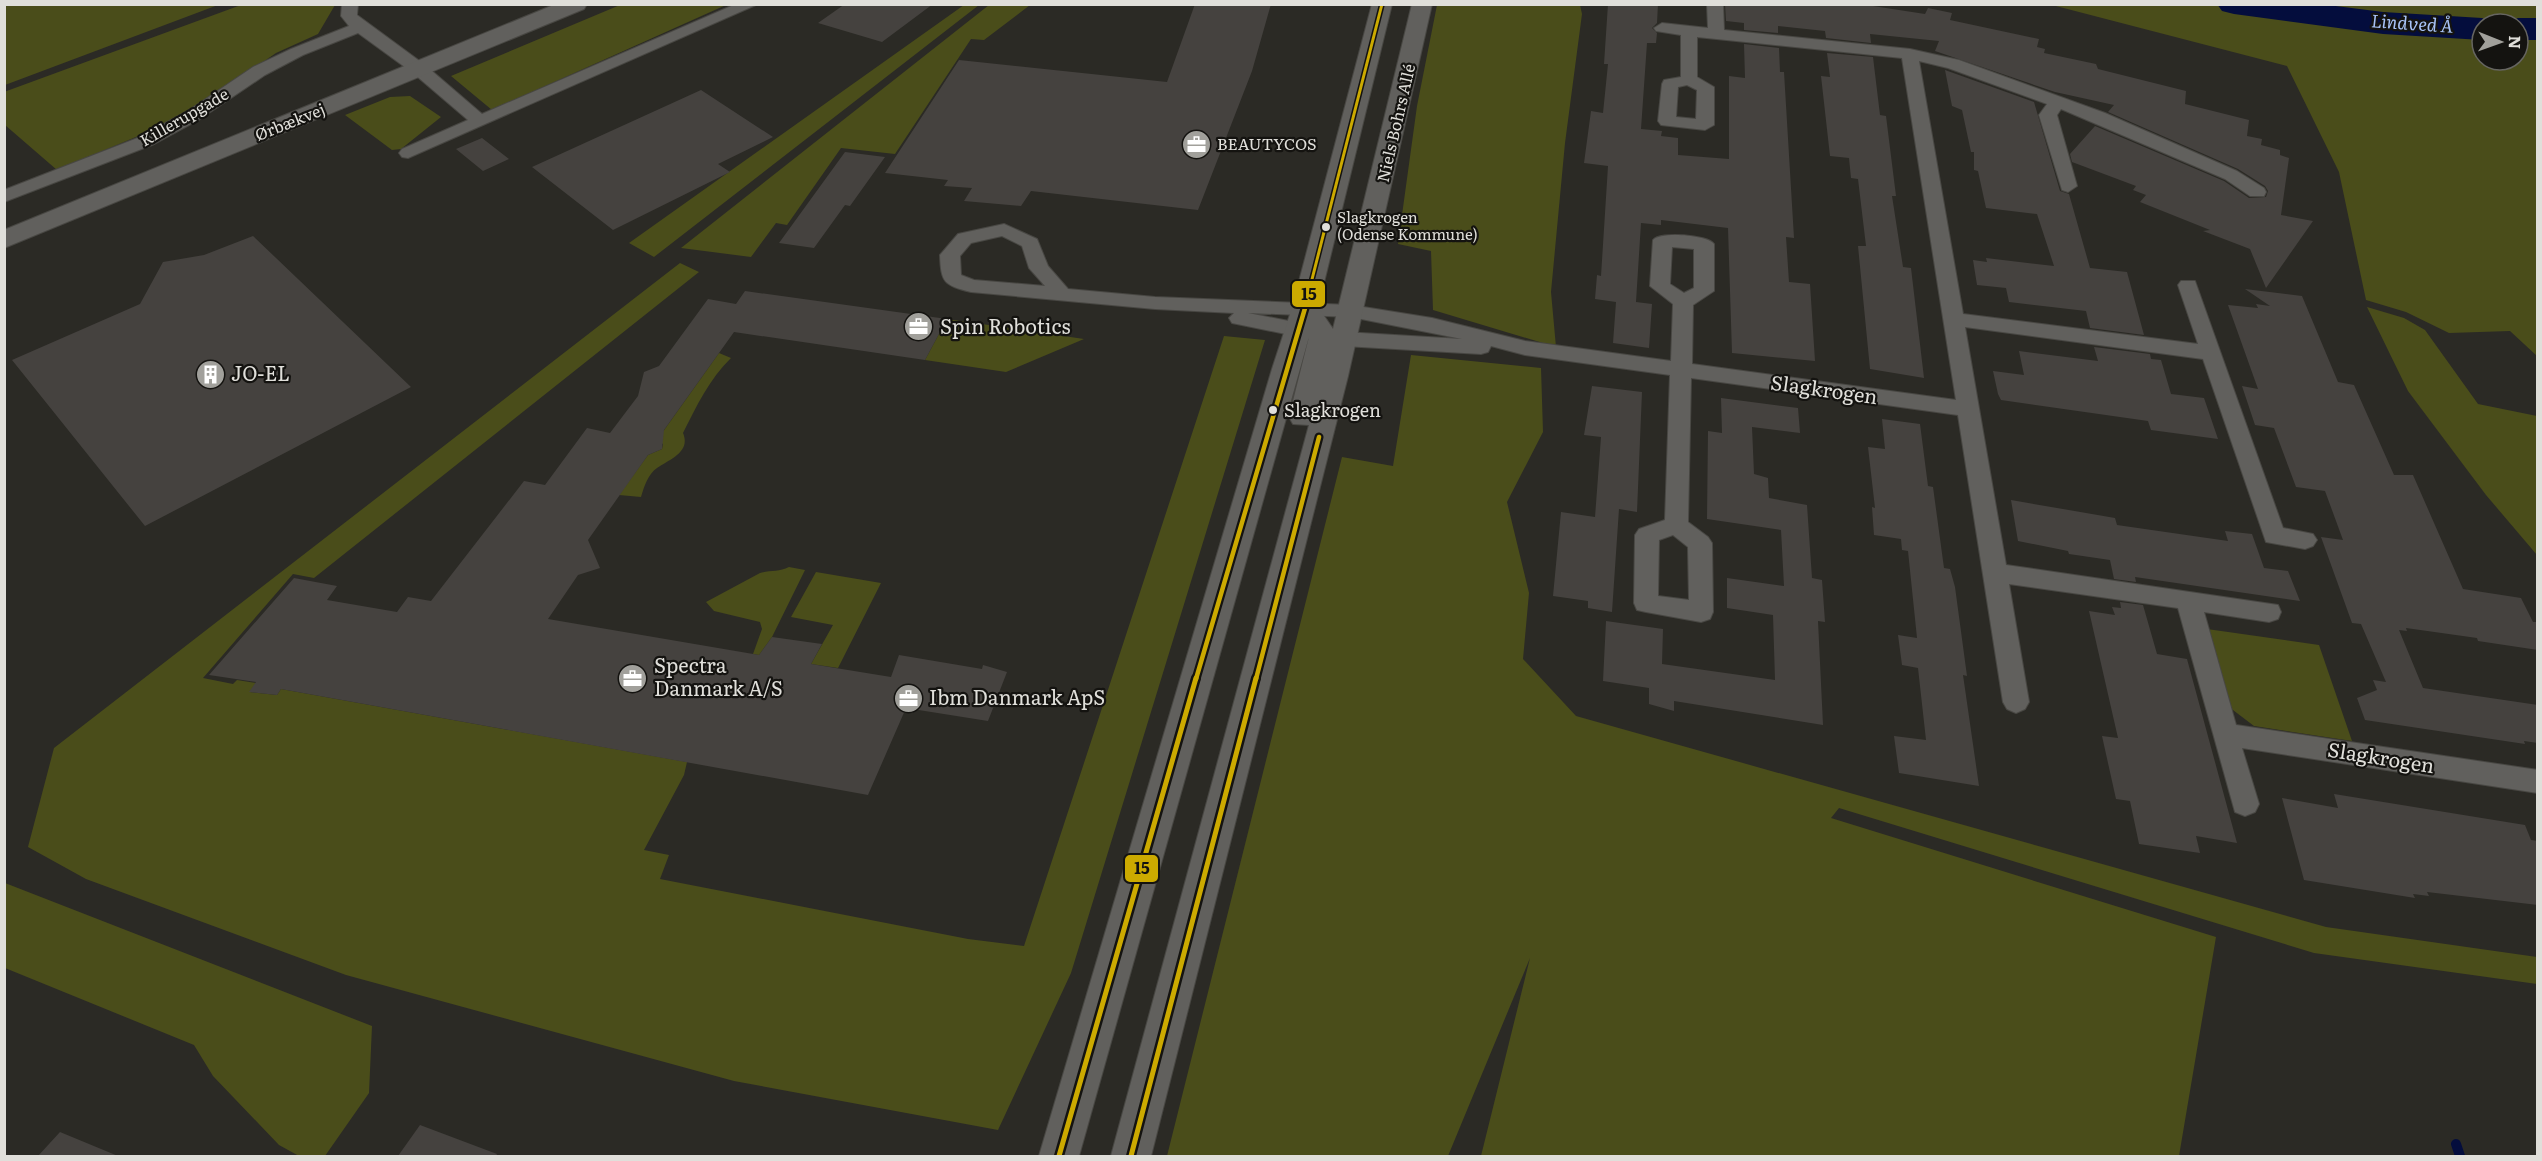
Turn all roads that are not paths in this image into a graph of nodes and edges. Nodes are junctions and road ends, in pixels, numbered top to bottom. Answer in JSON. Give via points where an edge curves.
{"nodes":[{"id":1,"x":350,"y":4,"type":"edge"},
{"id":2,"x":530,"y":4,"type":"edge"},
{"id":3,"x":576,"y":4,"type":"edge"},
{"id":4,"x":750,"y":4,"type":"edge"},
{"id":5,"x":1382,"y":4,"type":"edge"},
{"id":6,"x":1422,"y":4,"type":"edge"},
{"id":7,"x":1715,"y":4,"type":"edge"},
{"id":8,"x":360,"y":27,"type":"junction"},
{"id":9,"x":1662,"y":28,"type":"dead end"},
{"id":10,"x":1689,"y":31,"type":"junction"},
{"id":11,"x":1716,"y":34,"type":"junction"},
{"id":12,"x":1910,"y":54,"type":"junction"},
{"id":13,"x":410,"y":63,"type":"junction"},
{"id":14,"x":1689,"y":80,"type":"dead end"},
{"id":15,"x":2058,"y":101,"type":"junction"},
{"id":16,"x":481,"y":122,"type":"junction"},
{"id":17,"x":408,"y":153,"type":"dead end"},
{"id":18,"x":2068,"y":186,"type":"dead end"},
{"id":19,"x":2257,"y":192,"type":"dead end"},
{"id":20,"x":4,"y":197,"type":"edge"},
{"id":21,"x":4,"y":216,"type":"edge"},
{"id":22,"x":4,"y":240,"type":"edge"},
{"id":23,"x":2188,"y":285,"type":"dead end"},
{"id":24,"x":1064,"y":296,"type":"junction"},
{"id":25,"x":1683,"y":302,"type":"dead end"},
{"id":26,"x":1953,"y":319,"type":"junction"},
{"id":27,"x":1325,"y":322,"type":"junction"},
{"id":28,"x":1525,"y":348,"type":"junction"},
{"id":29,"x":2211,"y":353,"type":"junction"},
{"id":30,"x":1680,"y":370,"type":"junction"},
{"id":31,"x":1968,"y":409,"type":"junction"},
{"id":32,"x":1676,"y":525,"type":"dead end"},
{"id":33,"x":2305,"y":540,"type":"dead end"},
{"id":34,"x":1995,"y":573,"type":"junction"},
{"id":35,"x":2188,"y":600,"type":"junction"},
{"id":36,"x":2269,"y":612,"type":"dead end"},
{"id":37,"x":2016,"y":702,"type":"dead end"},
{"id":38,"x":2225,"y":734,"type":"junction"},
{"id":39,"x":2538,"y":782,"type":"edge"},
{"id":40,"x":2245,"y":804,"type":"dead end"},
{"id":41,"x":1059,"y":1156,"type":"edge"},
{"id":42,"x":1131,"y":1156,"type":"edge"}],
"edges":[{"from":1,"to":8,"type":"street","via":[[349,16]]},
{"from":2,"to":13,"type":"main road","name":"Ørbækvej"},
{"from":3,"to":13,"type":"main road","name":"Ørbækvej"},
{"from":4,"to":16,"type":"street"},
{"from":5,"to":27,"type":"street","via":[[1344,153],[1346,224]]},
{"from":6,"to":27,"type":"street","name":"Niels Bohrs Allé"},
{"from":7,"to":11,"type":"street"},
{"from":8,"to":13,"type":"street"},
{"from":8,"to":20,"type":"street","name":"Killerupgade","via":[[259,71],[194,115],[146,141]]},
{"from":9,"to":10,"type":"street"},
{"from":10,"to":11,"type":"street"},
{"from":10,"to":14,"type":"street"},
{"from":11,"to":12,"type":"street"},
{"from":12,"to":15,"type":"street","via":[[1953,64]]},
{"from":12,"to":26,"type":"street"},
{"from":13,"to":16,"type":"street"},
{"from":13,"to":21,"type":"main road","name":"Ørbækvej"},
{"from":13,"to":22,"type":"main road","name":"Ørbækvej"},
{"from":15,"to":18,"type":"street","via":[[2048,115]]},
{"from":15,"to":19,"type":"street","via":[[2231,176]]},
{"from":16,"to":17,"type":"street"},
{"from":23,"to":29,"type":"street"},
{"from":24,"to":24,"type":"street","via":[[972,286],[951,278],[950,255],[964,238],[1004,230],[1030,243],[1039,268]]},
{"from":24,"to":27,"type":"street"},
{"from":25,"to":30,"type":"street"},
{"from":26,"to":29,"type":"street"},
{"from":26,"to":31,"type":"street"},
{"from":27,"to":28,"type":"street","name":"Slagkrogen","via":[[1446,347]]},
{"from":27,"to":28,"type":"street","name":"Slagkrogen","via":[[1432,325]]},
{"from":27,"to":41,"type":"street","name":"Niels Bohrs Allé","via":[[1285,369]]},
{"from":27,"to":42,"type":"street","name":"Niels Bohrs Allé","via":[[1289,551]]},
{"from":28,"to":30,"type":"street","name":"Slagkrogen"},
{"from":29,"to":33,"type":"street","via":[[2274,536]]},
{"from":30,"to":31,"type":"street","name":"Slagkrogen"},
{"from":30,"to":32,"type":"street"},
{"from":31,"to":34,"type":"street"},
{"from":34,"to":35,"type":"street"},
{"from":34,"to":37,"type":"street"},
{"from":35,"to":36,"type":"street"},
{"from":35,"to":38,"type":"street"},
{"from":38,"to":39,"type":"street","name":"Slagkrogen"},
{"from":38,"to":40,"type":"street"}]}
